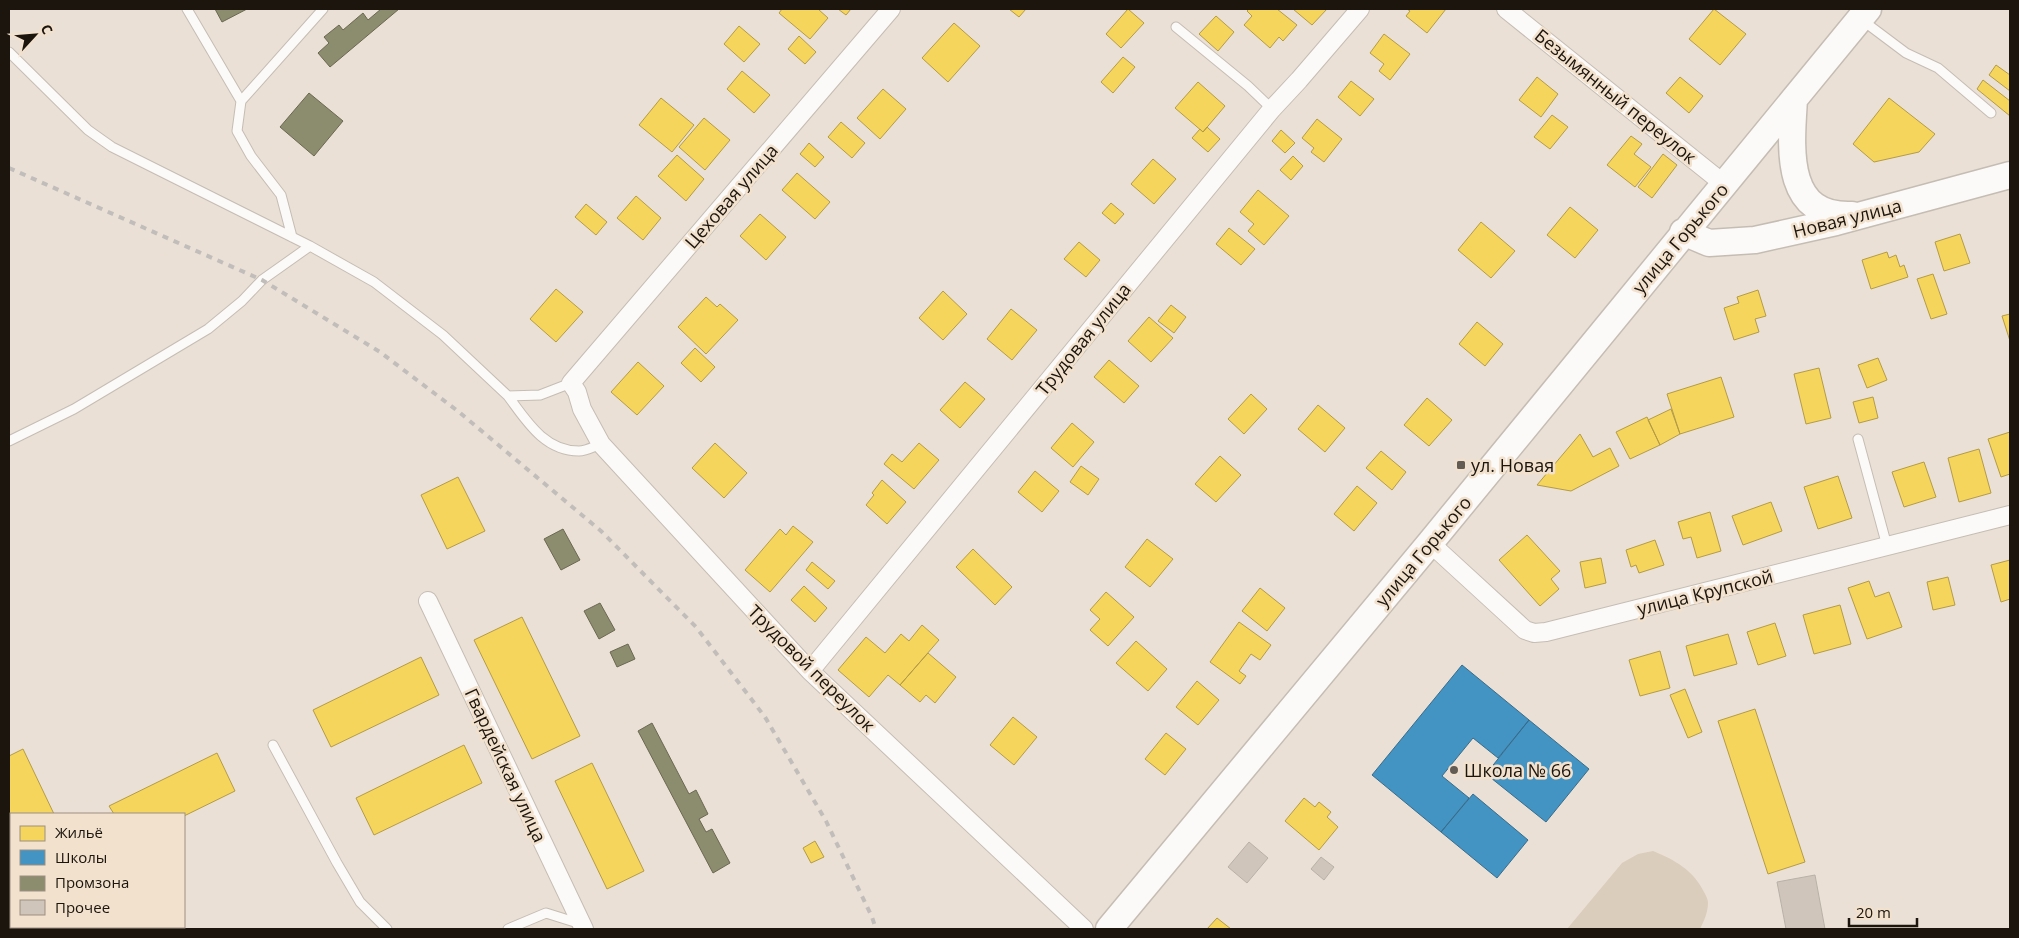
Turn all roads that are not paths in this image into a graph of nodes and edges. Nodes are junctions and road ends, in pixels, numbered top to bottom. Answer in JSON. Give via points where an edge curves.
{"nodes":[{"id":1,"x":187,"y":9,"type":"edge"},
{"id":2,"x":323,"y":9,"type":"edge"},
{"id":3,"x":891,"y":9,"type":"edge"},
{"id":4,"x":1360,"y":9,"type":"edge"},
{"id":5,"x":1506,"y":9,"type":"edge"},
{"id":6,"x":1864,"y":14,"type":"edge"},
{"id":7,"x":1176,"y":27,"type":"dead end"},
{"id":8,"x":9,"y":52,"type":"edge"},
{"id":9,"x":1794,"y":99,"type":"junction"},
{"id":10,"x":241,"y":101,"type":"junction"},
{"id":11,"x":1272,"y":108,"type":"junction"},
{"id":12,"x":1991,"y":113,"type":"dead end"},
{"id":13,"x":2010,"y":175,"type":"edge"},
{"id":14,"x":1724,"y":184,"type":"junction"},
{"id":15,"x":1863,"y":215,"type":"junction"},
{"id":16,"x":1683,"y":232,"type":"junction"},
{"id":17,"x":292,"y":237,"type":"junction"},
{"id":18,"x":310,"y":246,"type":"junction"},
{"id":19,"x":571,"y":383,"type":"junction"},
{"id":20,"x":508,"y":396,"type":"junction"},
{"id":21,"x":1858,"y":439,"type":"dead end"},
{"id":22,"x":9,"y":442,"type":"edge"},
{"id":23,"x":601,"y":444,"type":"junction"},
{"id":24,"x":2010,"y":515,"type":"edge"},
{"id":25,"x":1430,"y":543,"type":"junction"},
{"id":26,"x":1888,"y":546,"type":"junction"},
{"id":27,"x":428,"y":601,"type":"dead end"},
{"id":28,"x":810,"y":672,"type":"junction"},
{"id":29,"x":273,"y":745,"type":"dead end"},
{"id":30,"x":1116,"y":927,"type":"edge"},
{"id":31,"x":585,"y":928,"type":"edge"},
{"id":32,"x":386,"y":929,"type":"edge"},
{"id":33,"x":508,"y":929,"type":"edge"},
{"id":34,"x":1084,"y":929,"type":"edge"}],
"edges":[{"from":1,"to":10,"type":"lane"},
{"from":2,"to":10,"type":"lane"},
{"from":3,"to":19,"type":"street","name":"Цеховая улица"},
{"from":4,"to":11,"type":"street","name":"Трудовая улица"},
{"from":5,"to":14,"type":"street","name":"Безымянный переулок"},
{"from":6,"to":9,"type":"main road","name":"улица Горького"},
{"from":6,"to":12,"type":"lane","via":[[1906,53],[1938,68]]},
{"from":7,"to":11,"type":"lane"},
{"from":8,"to":17,"type":"lane","via":[[88,130],[112,147]]},
{"from":9,"to":14,"type":"main road","name":"улица Горького"},
{"from":9,"to":15,"type":"main road","via":[[1792,156],[1800,190],[1806,198],[1834,216]]},
{"from":10,"to":17,"type":"lane","via":[[238,131],[252,156],[282,195]]},
{"from":11,"to":28,"type":"street","name":"Трудовая улица"},
{"from":13,"to":15,"type":"main road","name":"Новая улица"},
{"from":14,"to":16,"type":"main road","name":"улица Горького"},
{"from":15,"to":16,"type":"main road","name":"Новая улица","via":[[1755,240],[1709,243]]},
{"from":16,"to":25,"type":"main road","name":"улица Горького"},
{"from":17,"to":18,"type":"lane"},
{"from":18,"to":20,"type":"lane","via":[[374,282],[443,335]]},
{"from":18,"to":22,"type":"lane","via":[[262,280],[208,329],[74,409]]},
{"from":19,"to":20,"type":"lane","via":[[540,395]]},
{"from":19,"to":23,"type":"street","name":"Трудовой переулок"},
{"from":20,"to":23,"type":"lane","via":[[538,436],[562,449],[581,451]]},
{"from":21,"to":26,"type":"lane"},
{"from":23,"to":28,"type":"street","name":"Трудовой переулок"},
{"from":24,"to":26,"type":"street","name":"улица Крупской"},
{"from":25,"to":26,"type":"street","name":"улица Крупской","via":[[1525,630],[1534,633]]},
{"from":25,"to":30,"type":"main road","name":"улица Горького"},
{"from":27,"to":31,"type":"street","name":"Гвардейская улица"},
{"from":28,"to":34,"type":"street","name":"Трудовой переулок"},
{"from":29,"to":32,"type":"lane","via":[[360,902]]},
{"from":31,"to":33,"type":"lane","via":[[546,913]]}]}
